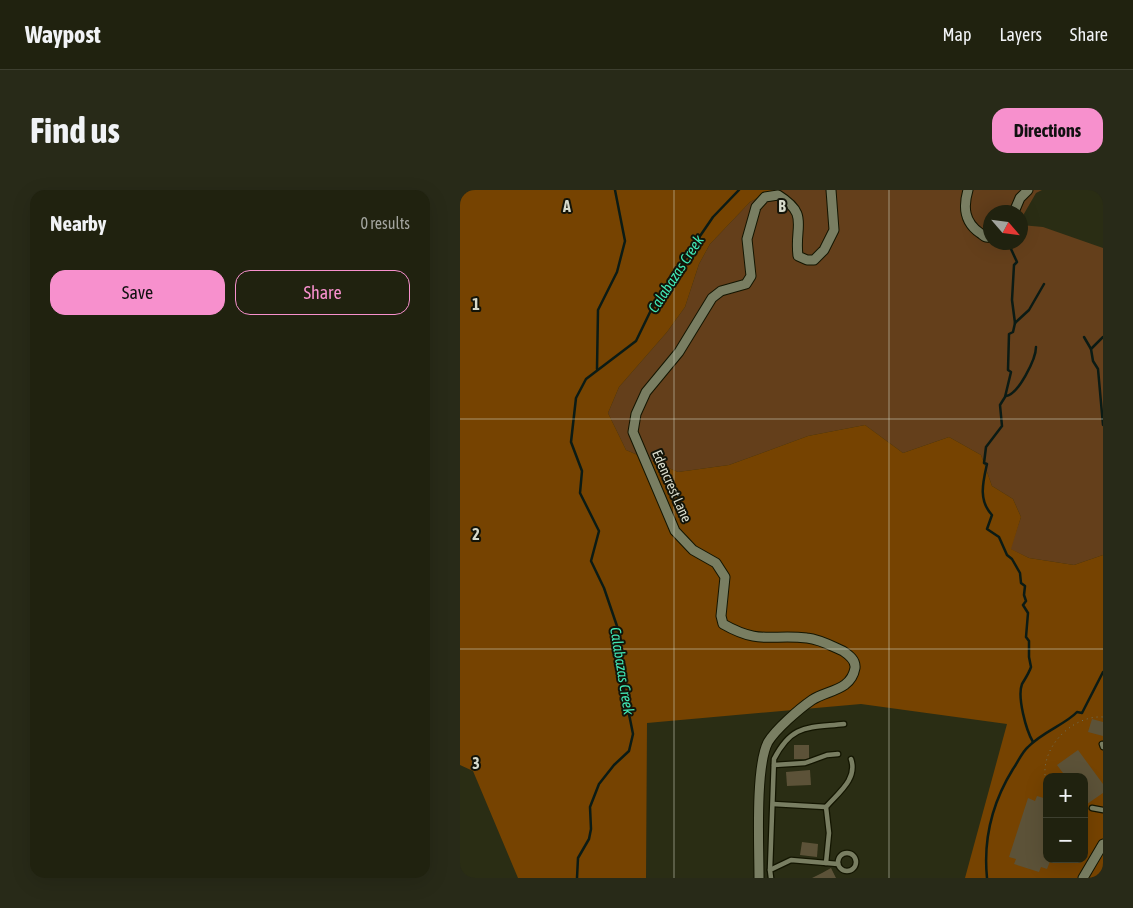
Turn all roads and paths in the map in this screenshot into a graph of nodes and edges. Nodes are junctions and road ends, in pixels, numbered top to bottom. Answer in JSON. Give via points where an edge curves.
{"nodes":[{"id":1,"x":831,"y":190,"type":"edge"},
{"id":2,"x":968,"y":190,"type":"edge"},
{"id":3,"x":1028,"y":190,"type":"edge"},
{"id":4,"x":1017,"y":205,"type":"edge"},
{"id":5,"x":983,"y":235,"type":"edge"},
{"id":6,"x":1103,"y":717,"type":"edge"},
{"id":7,"x":844,"y":724,"type":"dead end"},
{"id":8,"x":838,"y":754,"type":"dead end"},
{"id":9,"x":850,"y":759,"type":"dead end"},
{"id":10,"x":774,"y":765,"type":"junction"},
{"id":11,"x":1046,"y":773,"type":"edge"},
{"id":12,"x":773,"y":804,"type":"junction"},
{"id":13,"x":826,"y":807,"type":"junction"},
{"id":14,"x":1092,"y":808,"type":"dead end"},
{"id":15,"x":1103,"y":810,"type":"edge"},
{"id":16,"x":1103,"y":844,"type":"edge"},
{"id":17,"x":826,"y":863,"type":"junction"},
{"id":18,"x":838,"y":864,"type":"dead end"},
{"id":19,"x":770,"y":870,"type":"junction"},
{"id":20,"x":759,"y":878,"type":"edge"},
{"id":21,"x":770,"y":878,"type":"edge"},
{"id":22,"x":1082,"y":878,"type":"edge"}],
"edges":[{"from":1,"to":20,"type":"street","name":"Edencrest Lane","via":[[834,230],[824,250],[814,260],[798,256],[799,218],[793,204],[778,195],[765,197],[756,207],[748,239],[751,276],[746,284],[721,291],[712,298],[679,352],[643,398],[633,432],[675,531],[693,550],[716,563],[725,577],[723,624],[741,634],[761,639],[808,638],[822,642],[851,656],[855,665],[848,684],[813,700],[768,742],[760,774]]},
{"from":2,"to":5,"type":"street","via":[[966,217]]},
{"from":3,"to":4,"type":"street"},
{"from":6,"to":11,"type":"path","via":[[1092,716],[1076,723],[1051,746]]},
{"from":7,"to":10,"type":"lane","via":[[794,732],[782,744]]},
{"from":8,"to":10,"type":"lane","via":[[805,763]]},
{"from":9,"to":13,"type":"lane","via":[[854,767],[852,774]]},
{"from":10,"to":12,"type":"lane"},
{"from":12,"to":13,"type":"lane"},
{"from":12,"to":19,"type":"lane"},
{"from":13,"to":17,"type":"lane","via":[[829,833]]},
{"from":14,"to":15,"type":"lane"},
{"from":16,"to":22,"type":"street"},
{"from":17,"to":18,"type":"lane"},
{"from":17,"to":19,"type":"lane","via":[[791,860]]},
{"from":19,"to":21,"type":"lane"}]}
